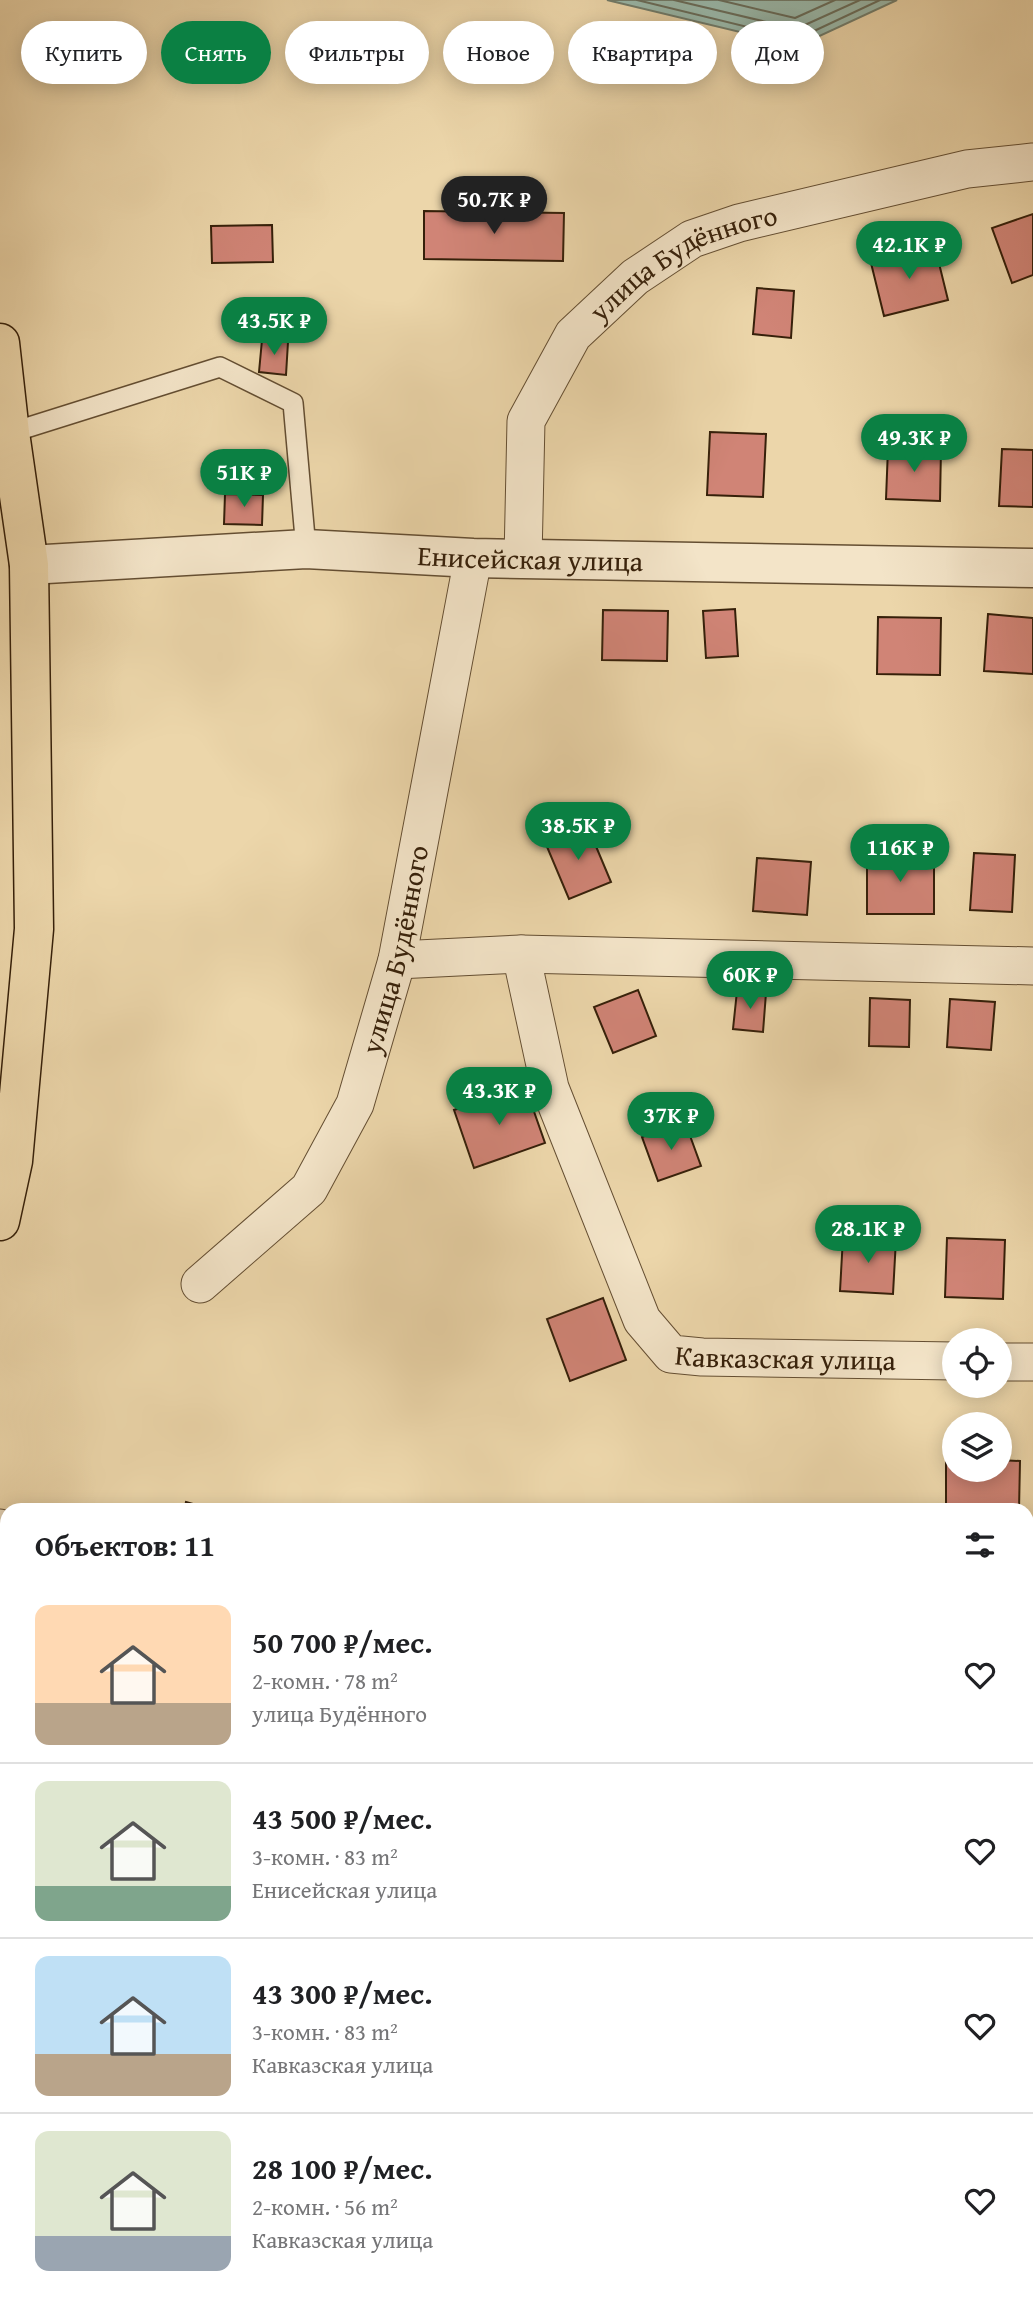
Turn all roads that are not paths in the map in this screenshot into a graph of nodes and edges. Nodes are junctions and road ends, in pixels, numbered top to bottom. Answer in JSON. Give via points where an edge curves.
{"nodes":[{"id":1,"x":1033,"y":162,"type":"edge"},
{"id":2,"x":0,"y":343,"type":"edge"},
{"id":3,"x":10,"y":433,"type":"junction"},
{"id":4,"x":306,"y":549,"type":"junction"},
{"id":5,"x":473,"y":558,"type":"junction"},
{"id":6,"x":523,"y":559,"type":"junction"},
{"id":7,"x":29,"y":565,"type":"junction"},
{"id":8,"x":1033,"y":568,"type":"edge"},
{"id":9,"x":521,"y":954,"type":"junction"},
{"id":10,"x":397,"y":960,"type":"junction"},
{"id":11,"x":1033,"y":966,"type":"edge"},
{"id":12,"x":0,"y":1221,"type":"edge"},
{"id":13,"x":200,"y":1284,"type":"dead end"},
{"id":14,"x":942,"y":1361,"type":"edge"},
{"id":15,"x":1012,"y":1362,"type":"edge"},
{"id":16,"x":1033,"y":1362,"type":"edge"}],
"edges":[{"from":1,"to":6,"type":"street","name":"улица Будённого","via":[[967,169],[739,223],[692,239],[635,278],[573,335],[526,422]]},
{"from":2,"to":3,"type":"main road"},
{"from":3,"to":4,"type":"lane","via":[[220,367],[293,403]]},
{"from":3,"to":7,"type":"main road"},
{"from":4,"to":5,"type":"street","name":"Енисейская улица"},
{"from":4,"to":7,"type":"street","name":"Енисейская улица"},
{"from":5,"to":6,"type":"street","name":"Енисейская улица"},
{"from":5,"to":10,"type":"street","name":"улица Будённого"},
{"from":6,"to":8,"type":"street","name":"Енисейская улица"},
{"from":7,"to":12,"type":"main road","via":[[34,929],[13,1161]]},
{"from":9,"to":10,"type":"street"},
{"from":9,"to":11,"type":"street"},
{"from":9,"to":14,"type":"street","name":"Кавказская улица","via":[[550,1088],[642,1320],[671,1354]]},
{"from":10,"to":13,"type":"street","name":"улица Будённого","via":[[355,1104],[309,1189]]},
{"from":15,"to":16,"type":"street"}]}
